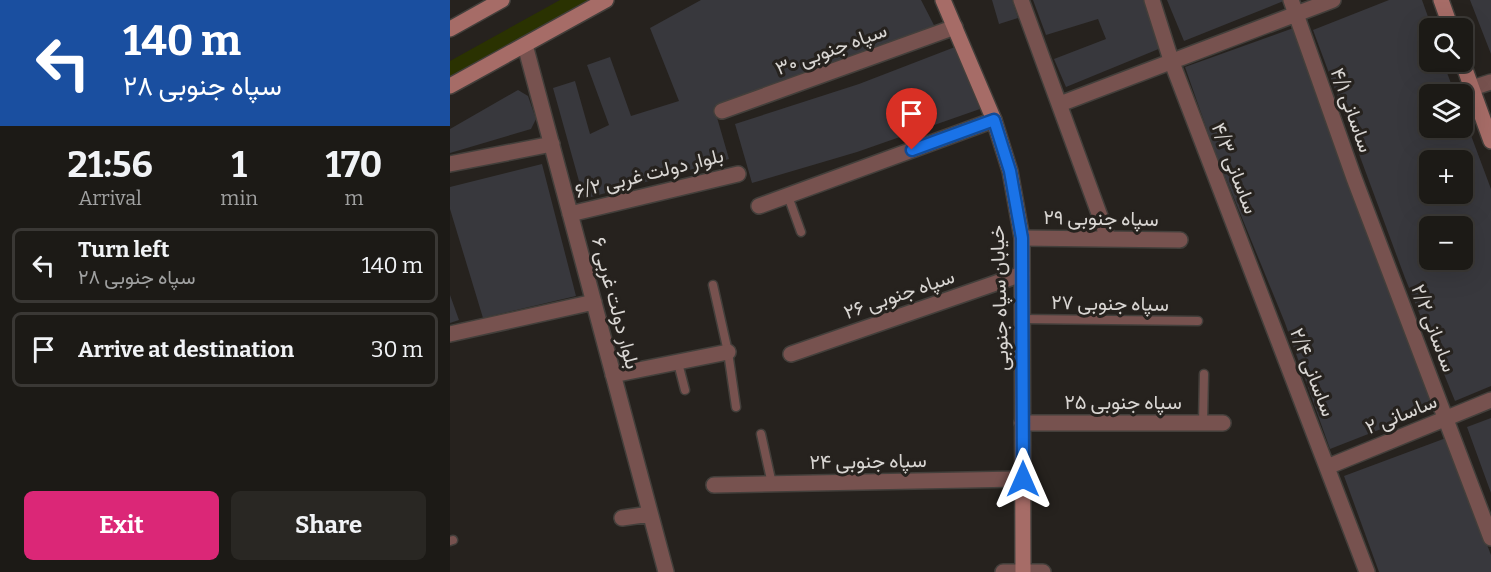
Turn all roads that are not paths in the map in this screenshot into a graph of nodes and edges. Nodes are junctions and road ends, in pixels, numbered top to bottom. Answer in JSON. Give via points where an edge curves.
{"nodes":[{"id":1,"x":502,"y":0,"type":"edge"},
{"id":2,"x":606,"y":0,"type":"edge"},
{"id":3,"x":943,"y":0,"type":"edge"},
{"id":4,"x":1021,"y":0,"type":"edge"},
{"id":5,"x":1152,"y":0,"type":"edge"},
{"id":6,"x":1333,"y":0,"type":"edge"},
{"id":7,"x":1441,"y":0,"type":"edge"},
{"id":8,"x":1293,"y":7,"type":"edge"},
{"id":9,"x":1447,"y":18,"type":"edge"},
{"id":10,"x":955,"y":27,"type":"junction"},
{"id":11,"x":450,"y":29,"type":"edge"},
{"id":12,"x":525,"y":45,"type":"junction"},
{"id":13,"x":1171,"y":60,"type":"junction"},
{"id":14,"x":1491,"y":81,"type":"edge"},
{"id":15,"x":450,"y":86,"type":"edge"},
{"id":16,"x":1473,"y":88,"type":"edge"},
{"id":17,"x":1473,"y":91,"type":"edge"},
{"id":18,"x":1060,"y":104,"type":"junction"},
{"id":19,"x":722,"y":111,"type":"dead end"},
{"id":20,"x":994,"y":120,"type":"junction"},
{"id":21,"x":1491,"y":141,"type":"edge"},
{"id":22,"x":552,"y":144,"type":"junction"},
{"id":23,"x":450,"y":164,"type":"edge"},
{"id":24,"x":738,"y":174,"type":"dead end"},
{"id":25,"x":788,"y":196,"type":"junction"},
{"id":26,"x":759,"y":206,"type":"dead end"},
{"id":27,"x":570,"y":214,"type":"junction"},
{"id":28,"x":1370,"y":219,"type":"joint"},
{"id":29,"x":801,"y":232,"type":"dead end"},
{"id":30,"x":1022,"y":238,"type":"junction"},
{"id":31,"x":1108,"y":238,"type":"junction"},
{"id":32,"x":1180,"y":240,"type":"dead end"},
{"id":33,"x":1022,"y":274,"type":"junction"},
{"id":34,"x":713,"y":285,"type":"dead end"},
{"id":35,"x":1260,"y":292,"type":"joint"},
{"id":36,"x":594,"y":302,"type":"junction"},
{"id":37,"x":1022,"y":319,"type":"junction"},
{"id":38,"x":1198,"y":321,"type":"dead end"},
{"id":39,"x":450,"y":334,"type":"edge"},
{"id":40,"x":728,"y":352,"type":"junction"},
{"id":41,"x":791,"y":354,"type":"dead end"},
{"id":42,"x":678,"y":363,"type":"junction"},
{"id":43,"x":1204,"y":374,"type":"dead end"},
{"id":44,"x":613,"y":375,"type":"junction"},
{"id":45,"x":685,"y":390,"type":"dead end"},
{"id":46,"x":1491,"y":400,"type":"edge"},
{"id":47,"x":736,"y":407,"type":"dead end"},
{"id":48,"x":1446,"y":418,"type":"junction"},
{"id":49,"x":1022,"y":423,"type":"junction"},
{"id":50,"x":1203,"y":423,"type":"junction"},
{"id":51,"x":1223,"y":423,"type":"dead end"},
{"id":52,"x":761,"y":434,"type":"dead end"},
{"id":53,"x":1327,"y":467,"type":"junction"},
{"id":54,"x":1023,"y":479,"type":"junction"},
{"id":55,"x":772,"y":484,"type":"junction"},
{"id":56,"x":714,"y":485,"type":"dead end"},
{"id":57,"x":650,"y":514,"type":"junction"},
{"id":58,"x":622,"y":518,"type":"dead end"},
{"id":59,"x":1491,"y":538,"type":"edge"},
{"id":60,"x":666,"y":572,"type":"edge"},
{"id":61,"x":1003,"y":572,"type":"edge"},
{"id":62,"x":1023,"y":572,"type":"edge"},
{"id":63,"x":1043,"y":572,"type":"edge"},
{"id":64,"x":1366,"y":572,"type":"edge"}],
"edges":[{"from":1,"to":11,"type":"street"},
{"from":2,"to":12,"type":"street"},
{"from":3,"to":10,"type":"street","name":"خیابان سپاه جنوبی"},
{"from":4,"to":18,"type":"street"},
{"from":5,"to":13,"type":"street","name":"۴/۳ ساسانی"},
{"from":6,"to":8,"type":"street"},
{"from":7,"to":9,"type":"street"},
{"from":8,"to":13,"type":"street"},
{"from":8,"to":28,"type":"street","name":"۴/۱ ساسانی"},
{"from":10,"to":19,"type":"street","name":"۳۰ سپاه جنوبی"},
{"from":10,"to":20,"type":"street","name":"خیابان سپاه جنوبی"},
{"from":12,"to":15,"type":"street"},
{"from":12,"to":22,"type":"street","name":"بلوار دولت غربی ۶"},
{"from":13,"to":18,"type":"street"},
{"from":13,"to":35,"type":"street","name":"۴/۳ ساسانی"},
{"from":14,"to":16,"type":"street"},
{"from":17,"to":21,"type":"street"},
{"from":18,"to":31,"type":"street"},
{"from":20,"to":25,"type":"street"},
{"from":20,"to":30,"type":"street","name":"خیابان سپاه جنوبی","via":[[1010,171]]},
{"from":22,"to":23,"type":"street"},
{"from":22,"to":27,"type":"street","name":"بلوار دولت غربی ۶"},
{"from":24,"to":27,"type":"street","name":"بلوار دولت غربی ۶/۲"},
{"from":25,"to":26,"type":"street"},
{"from":25,"to":29,"type":"lane"},
{"from":27,"to":36,"type":"street","name":"بلوار دولت غربی ۶"},
{"from":28,"to":48,"type":"street","name":"۲/۲ ساسانی"},
{"from":30,"to":31,"type":"street","name":"۲۹ سپاه جنوبی"},
{"from":30,"to":33,"type":"street","name":"خیابان سپاه جنوبی"},
{"from":31,"to":32,"type":"street","name":"۲۹ سپاه جنوبی"},
{"from":33,"to":37,"type":"street","name":"خیابان سپاه جنوبی"},
{"from":33,"to":41,"type":"street","name":"۲۶ سپاه جنوبی"},
{"from":34,"to":40,"type":"lane"},
{"from":35,"to":53,"type":"street","name":"۲/۴ ساسانی"},
{"from":36,"to":39,"type":"street"},
{"from":36,"to":44,"type":"street","name":"بلوار دولت غربی ۶"},
{"from":37,"to":38,"type":"lane","name":"۲۷ سپاه جنوبی"},
{"from":37,"to":49,"type":"street","name":"خیابان سپاه جنوبی"},
{"from":40,"to":42,"type":"street"},
{"from":40,"to":47,"type":"lane"},
{"from":42,"to":44,"type":"street"},
{"from":42,"to":45,"type":"lane"},
{"from":43,"to":50,"type":"lane"},
{"from":44,"to":57,"type":"street","name":"بلوار دولت غربی ۶"},
{"from":46,"to":48,"type":"street","name":"۲ ساسانی"},
{"from":48,"to":53,"type":"street","name":"۲ ساسانی"},
{"from":48,"to":59,"type":"street","name":"۲/۲ ساسانی"},
{"from":49,"to":50,"type":"street","name":"۲۵ سپاه جنوبی"},
{"from":49,"to":54,"type":"street","name":"خیابان سپاه جنوبی"},
{"from":50,"to":51,"type":"street","name":"۲۵ سپاه جنوبی"},
{"from":52,"to":55,"type":"lane"},
{"from":53,"to":64,"type":"street","name":"۲/۴ ساسانی"},
{"from":54,"to":55,"type":"street","name":"۲۴ سپاه جنوبی"},
{"from":54,"to":62,"type":"street","name":"خیابان سپاه جنوبی"},
{"from":55,"to":56,"type":"street","name":"۲۴ سپاه جنوبی"},
{"from":57,"to":58,"type":"street"},
{"from":57,"to":60,"type":"street","name":"بلوار دولت غربی ۶"},
{"from":61,"to":62,"type":"street"},
{"from":62,"to":63,"type":"street"}]}
